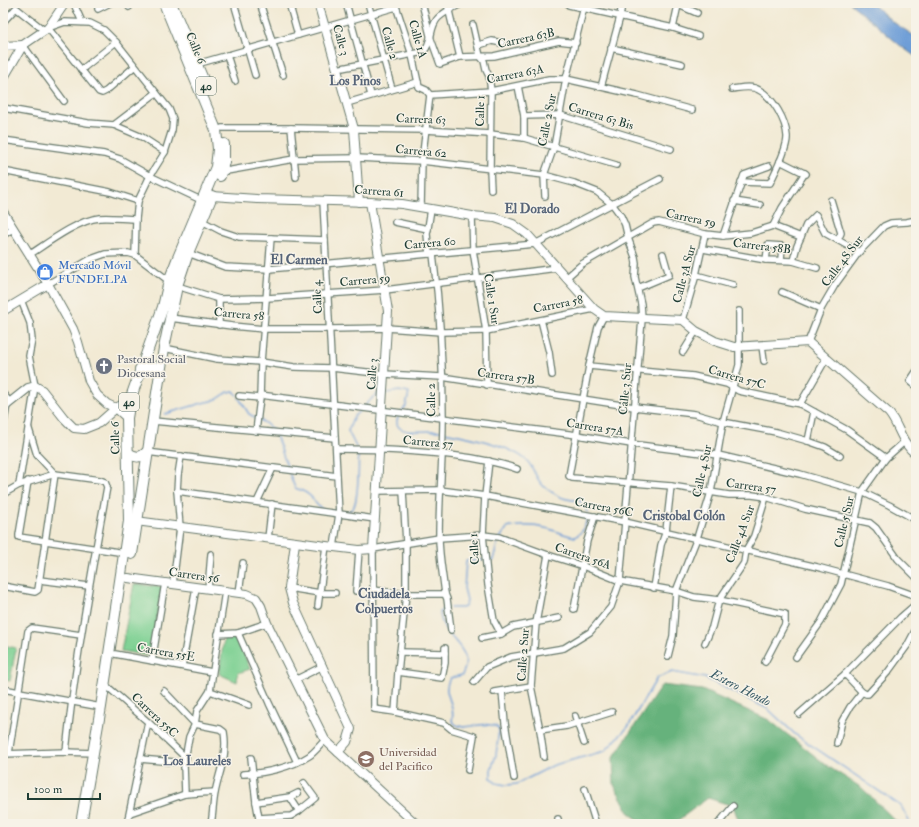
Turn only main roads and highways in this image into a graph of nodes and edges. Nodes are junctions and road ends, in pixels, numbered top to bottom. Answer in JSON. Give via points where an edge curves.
{"nodes":[{"id":1,"x":65,"y":3,"type":"edge"},
{"id":2,"x":164,"y":3,"type":"edge"},
{"id":3,"x":171,"y":3,"type":"edge"},
{"id":4,"x":318,"y":3,"type":"edge"},
{"id":5,"x":23,"y":45,"type":"junction"},
{"id":6,"x":3,"y":46,"type":"edge"},
{"id":7,"x":3,"y":79,"type":"edge"},
{"id":8,"x":207,"y":198,"type":"junction"},
{"id":9,"x":359,"y":202,"type":"junction"},
{"id":10,"x":370,"y":202,"type":"junction"},
{"id":11,"x":3,"y":212,"type":"edge"},
{"id":12,"x":48,"y":284,"type":"junction"},
{"id":13,"x":173,"y":284,"type":"junction"},
{"id":14,"x":594,"y":309,"type":"joint"},
{"id":15,"x":3,"y":311,"type":"edge"},
{"id":16,"x":140,"y":369,"type":"junction"},
{"id":17,"x":160,"y":377,"type":"junction"},
{"id":18,"x":130,"y":400,"type":"junction"},
{"id":19,"x":7,"y":404,"type":"edge"},
{"id":20,"x":116,"y":408,"type":"junction"},
{"id":21,"x":127,"y":418,"type":"junction"},
{"id":22,"x":148,"y":452,"type":"junction"},
{"id":23,"x":128,"y":454,"type":"junction"},
{"id":24,"x":916,"y":454,"type":"edge"},
{"id":25,"x":136,"y":521,"type":"junction"},
{"id":26,"x":295,"y":543,"type":"junction"},
{"id":27,"x":128,"y":578,"type":"junction"},
{"id":28,"x":338,"y":752,"type":"junction"},
{"id":29,"x":81,"y":824,"type":"edge"},
{"id":30,"x":87,"y":824,"type":"edge"},
{"id":31,"x":416,"y":824,"type":"edge"}],
"edges":[{"from":1,"to":5,"type":"main road","via":[[46,30]]},
{"from":2,"to":8,"type":"highway","name":"Calle 6","number":"40","via":[[216,130],[216,167]]},
{"from":3,"to":8,"type":"highway","name":"Calle 6","number":"40","via":[[222,128],[224,162]]},
{"from":4,"to":9,"type":"main road","name":"Calle 3","via":[[354,129]]},
{"from":5,"to":6,"type":"main road"},
{"from":5,"to":7,"type":"main road"},
{"from":8,"to":9,"type":"main road","name":"Carrera 61"},
{"from":8,"to":13,"type":"highway","name":"Calle 6","number":"40","via":[[202,221]]},
{"from":8,"to":13,"type":"highway","name":"Calle 6","number":"40","via":[[177,260]]},
{"from":9,"to":10,"type":"main road","name":"Carrera 61"},
{"from":10,"to":14,"type":"main road","name":"Carrera 61","via":[[402,204],[495,218],[513,224],[527,234]]},
{"from":10,"to":26,"type":"main road","name":"Calle 3","via":[[388,311],[373,549],[359,550]]},
{"from":11,"to":12,"type":"main road"},
{"from":12,"to":15,"type":"main road"},
{"from":12,"to":20,"type":"main road","via":[[73,329],[89,381],[97,396]]},
{"from":13,"to":16,"type":"highway","name":"Calle 6","number":"40"},
{"from":13,"to":17,"type":"highway","name":"Calle 6","number":"40"},
{"from":14,"to":24,"type":"main road","name":"Carrera 58","via":[[604,316],[683,320],[696,331],[734,347],[808,342],[889,413],[904,442]]},
{"from":16,"to":17,"type":"highway","via":[[153,366],[158,370]]},
{"from":16,"to":18,"type":"highway","name":"Calle 6","number":"40"},
{"from":17,"to":22,"type":"highway","name":"Calle 6","number":"40"},
{"from":18,"to":20,"type":"main road"},
{"from":18,"to":21,"type":"highway","name":"Calle 6","number":"40"},
{"from":19,"to":20,"type":"main road","via":[[34,386],[42,390],[74,428],[84,429],[99,423]]},
{"from":20,"to":21,"type":"main road"},
{"from":21,"to":23,"type":"highway","name":"Calle 6","number":"40"},
{"from":22,"to":23,"type":"highway","via":[[138,457]]},
{"from":22,"to":25,"type":"highway","name":"Calle 6","number":"40"},
{"from":23,"to":29,"type":"highway","name":"Calle 6","number":"40","via":[[129,521],[125,553]]},
{"from":25,"to":26,"type":"main road"},
{"from":25,"to":27,"type":"highway","name":"Calle 6","number":"40"},
{"from":26,"to":28,"type":"main road","via":[[289,588],[293,603],[351,729],[347,742]]},
{"from":27,"to":28,"type":"main road","name":"Carrera 56","via":[[248,594],[256,598],[326,740]]},
{"from":27,"to":30,"type":"highway","name":"Calle 6","number":"40"},
{"from":28,"to":31,"type":"main road"}]}
